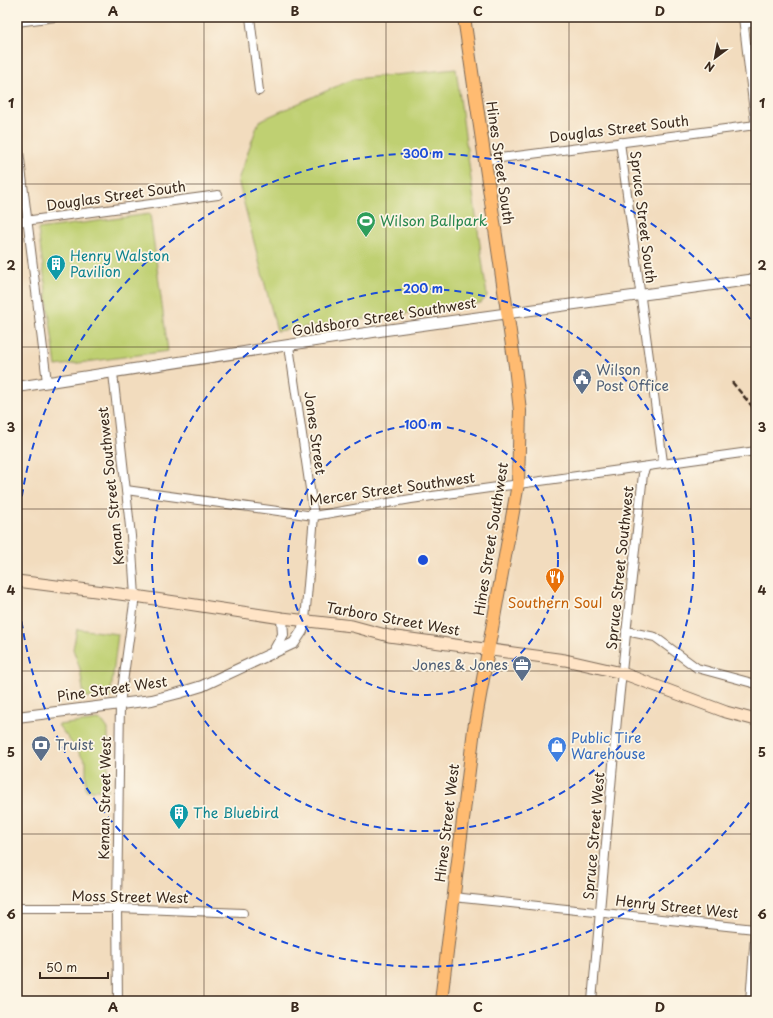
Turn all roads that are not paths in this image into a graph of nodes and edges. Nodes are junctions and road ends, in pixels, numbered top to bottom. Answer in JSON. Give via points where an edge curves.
{"nodes":[{"id":1,"x":55,"y":17,"type":"edge"},
{"id":2,"x":250,"y":17,"type":"edge"},
{"id":3,"x":464,"y":17,"type":"edge"},
{"id":4,"x":743,"y":21,"type":"edge"},
{"id":5,"x":17,"y":22,"type":"edge"},
{"id":6,"x":756,"y":22,"type":"edge"},
{"id":7,"x":259,"y":91,"type":"dead end"},
{"id":8,"x":756,"y":126,"type":"edge"},
{"id":9,"x":17,"y":135,"type":"edge"},
{"id":10,"x":620,"y":142,"type":"junction"},
{"id":11,"x":485,"y":160,"type":"junction"},
{"id":12,"x":218,"y":195,"type":"dead end"},
{"id":13,"x":28,"y":221,"type":"junction"},
{"id":14,"x":17,"y":222,"type":"edge"},
{"id":15,"x":756,"y":278,"type":"edge"},
{"id":16,"x":640,"y":295,"type":"junction"},
{"id":17,"x":509,"y":313,"type":"junction"},
{"id":18,"x":289,"y":346,"type":"junction"},
{"id":19,"x":113,"y":373,"type":"junction"},
{"id":20,"x":47,"y":382,"type":"junction"},
{"id":21,"x":17,"y":387,"type":"edge"},
{"id":22,"x":756,"y":451,"type":"edge"},
{"id":23,"x":663,"y":462,"type":"junction"},
{"id":24,"x":646,"y":467,"type":"junction"},
{"id":25,"x":518,"y":484,"type":"junction"},
{"id":26,"x":126,"y":490,"type":"junction"},
{"id":27,"x":314,"y":516,"type":"junction"},
{"id":28,"x":17,"y":582,"type":"edge"},
{"id":29,"x":135,"y":596,"type":"junction"},
{"id":30,"x":282,"y":618,"type":"junction"},
{"id":31,"x":305,"y":620,"type":"junction"},
{"id":32,"x":626,"y":631,"type":"junction"},
{"id":33,"x":488,"y":650,"type":"junction"},
{"id":34,"x":273,"y":653,"type":"junction"},
{"id":35,"x":622,"y":673,"type":"junction"},
{"id":36,"x":756,"y":684,"type":"edge"},
{"id":37,"x":120,"y":704,"type":"junction"},
{"id":38,"x":17,"y":717,"type":"edge"},
{"id":39,"x":756,"y":720,"type":"edge"},
{"id":40,"x":453,"y":897,"type":"junction"},
{"id":41,"x":17,"y":908,"type":"edge"},
{"id":42,"x":117,"y":908,"type":"junction"},
{"id":43,"x":600,"y":912,"type":"junction"},
{"id":44,"x":243,"y":913,"type":"dead end"},
{"id":45,"x":755,"y":925,"type":"edge"},
{"id":46,"x":118,"y":1001,"type":"edge"},
{"id":47,"x":441,"y":1001,"type":"edge"},
{"id":48,"x":592,"y":1001,"type":"edge"},
{"id":49,"x":750,"y":1001,"type":"edge"}],
"edges":[{"from":1,"to":5,"type":"street"},
{"from":2,"to":7,"type":"street"},
{"from":3,"to":11,"type":"main road","name":"Hines Street South"},
{"from":4,"to":6,"type":"street"},
{"from":4,"to":8,"type":"street"},
{"from":8,"to":10,"type":"street","name":"Douglas Street South"},
{"from":9,"to":13,"type":"street"},
{"from":10,"to":11,"type":"street","name":"Douglas Street South"},
{"from":10,"to":16,"type":"street","name":"Spruce Street South"},
{"from":11,"to":17,"type":"main road","name":"Hines Street South"},
{"from":12,"to":13,"type":"street","name":"Douglas Street South"},
{"from":13,"to":14,"type":"street","name":"Douglas Street South"},
{"from":13,"to":20,"type":"street"},
{"from":15,"to":16,"type":"street","name":"Goldsboro Street Southwest"},
{"from":16,"to":17,"type":"street","name":"Goldsboro Street Southwest"},
{"from":16,"to":23,"type":"street"},
{"from":17,"to":18,"type":"street","name":"Goldsboro Street Southwest"},
{"from":17,"to":25,"type":"main road","name":"Hines Street Southwest","via":[[520,412]]},
{"from":18,"to":19,"type":"street","name":"Goldsboro Street Southwest"},
{"from":18,"to":27,"type":"street","name":"Jones Street"},
{"from":19,"to":20,"type":"street","name":"Goldsboro Street Southwest"},
{"from":19,"to":26,"type":"street","name":"Kenan Street Southwest"},
{"from":20,"to":21,"type":"street","name":"Goldsboro Street Southwest"},
{"from":22,"to":23,"type":"street","name":"Mercer Street Southwest"},
{"from":23,"to":24,"type":"street","name":"Mercer Street Southwest"},
{"from":24,"to":25,"type":"street","name":"Mercer Street Southwest"},
{"from":24,"to":32,"type":"street","name":"Spruce Street Southwest","via":[[643,474]]},
{"from":25,"to":27,"type":"street","name":"Mercer Street Southwest"},
{"from":25,"to":33,"type":"main road","name":"Hines Street Southwest"},
{"from":26,"to":27,"type":"street","name":"Mercer Street Southwest"},
{"from":26,"to":29,"type":"street","name":"Kenan Street Southwest"},
{"from":27,"to":31,"type":"street","name":"Jones Street"},
{"from":28,"to":29,"type":"main road","name":"Tarboro Street West"},
{"from":29,"to":30,"type":"main road","name":"Tarboro Street West"},
{"from":29,"to":37,"type":"street","name":"Kenan Street West"},
{"from":30,"to":31,"type":"main road","name":"Tarboro Street West"},
{"from":30,"to":34,"type":"street","via":[[283,635]]},
{"from":31,"to":33,"type":"main road","name":"Tarboro Street West","via":[[352,626],[389,636]]},
{"from":31,"to":34,"type":"street","name":"Pine Street West","via":[[302,631],[294,643]]},
{"from":32,"to":35,"type":"street","name":"Spruce Street Southwest"},
{"from":32,"to":36,"type":"street","via":[[655,637],[697,668]]},
{"from":33,"to":35,"type":"main road","name":"Tarboro Street West","via":[[565,660]]},
{"from":33,"to":40,"type":"main road","name":"Hines Street West","via":[[474,729]]},
{"from":34,"to":37,"type":"street","name":"Pine Street West","via":[[179,694]]},
{"from":35,"to":39,"type":"main road","name":"Tarboro Street West","via":[[726,712]]},
{"from":35,"to":43,"type":"street","name":"Spruce Street West"},
{"from":37,"to":38,"type":"street","name":"Pine Street West"},
{"from":37,"to":42,"type":"street","name":"Kenan Street West"},
{"from":40,"to":43,"type":"street","name":"Henry Street West"},
{"from":40,"to":47,"type":"main road","name":"Hines Street West"},
{"from":41,"to":42,"type":"street","name":"Moss Street West"},
{"from":42,"to":44,"type":"street","name":"Moss Street West"},
{"from":42,"to":46,"type":"street","name":"Kenan Street West"},
{"from":43,"to":45,"type":"street","name":"Henry Street West"},
{"from":43,"to":48,"type":"street","name":"Spruce Street West"},
{"from":45,"to":49,"type":"street"}]}
